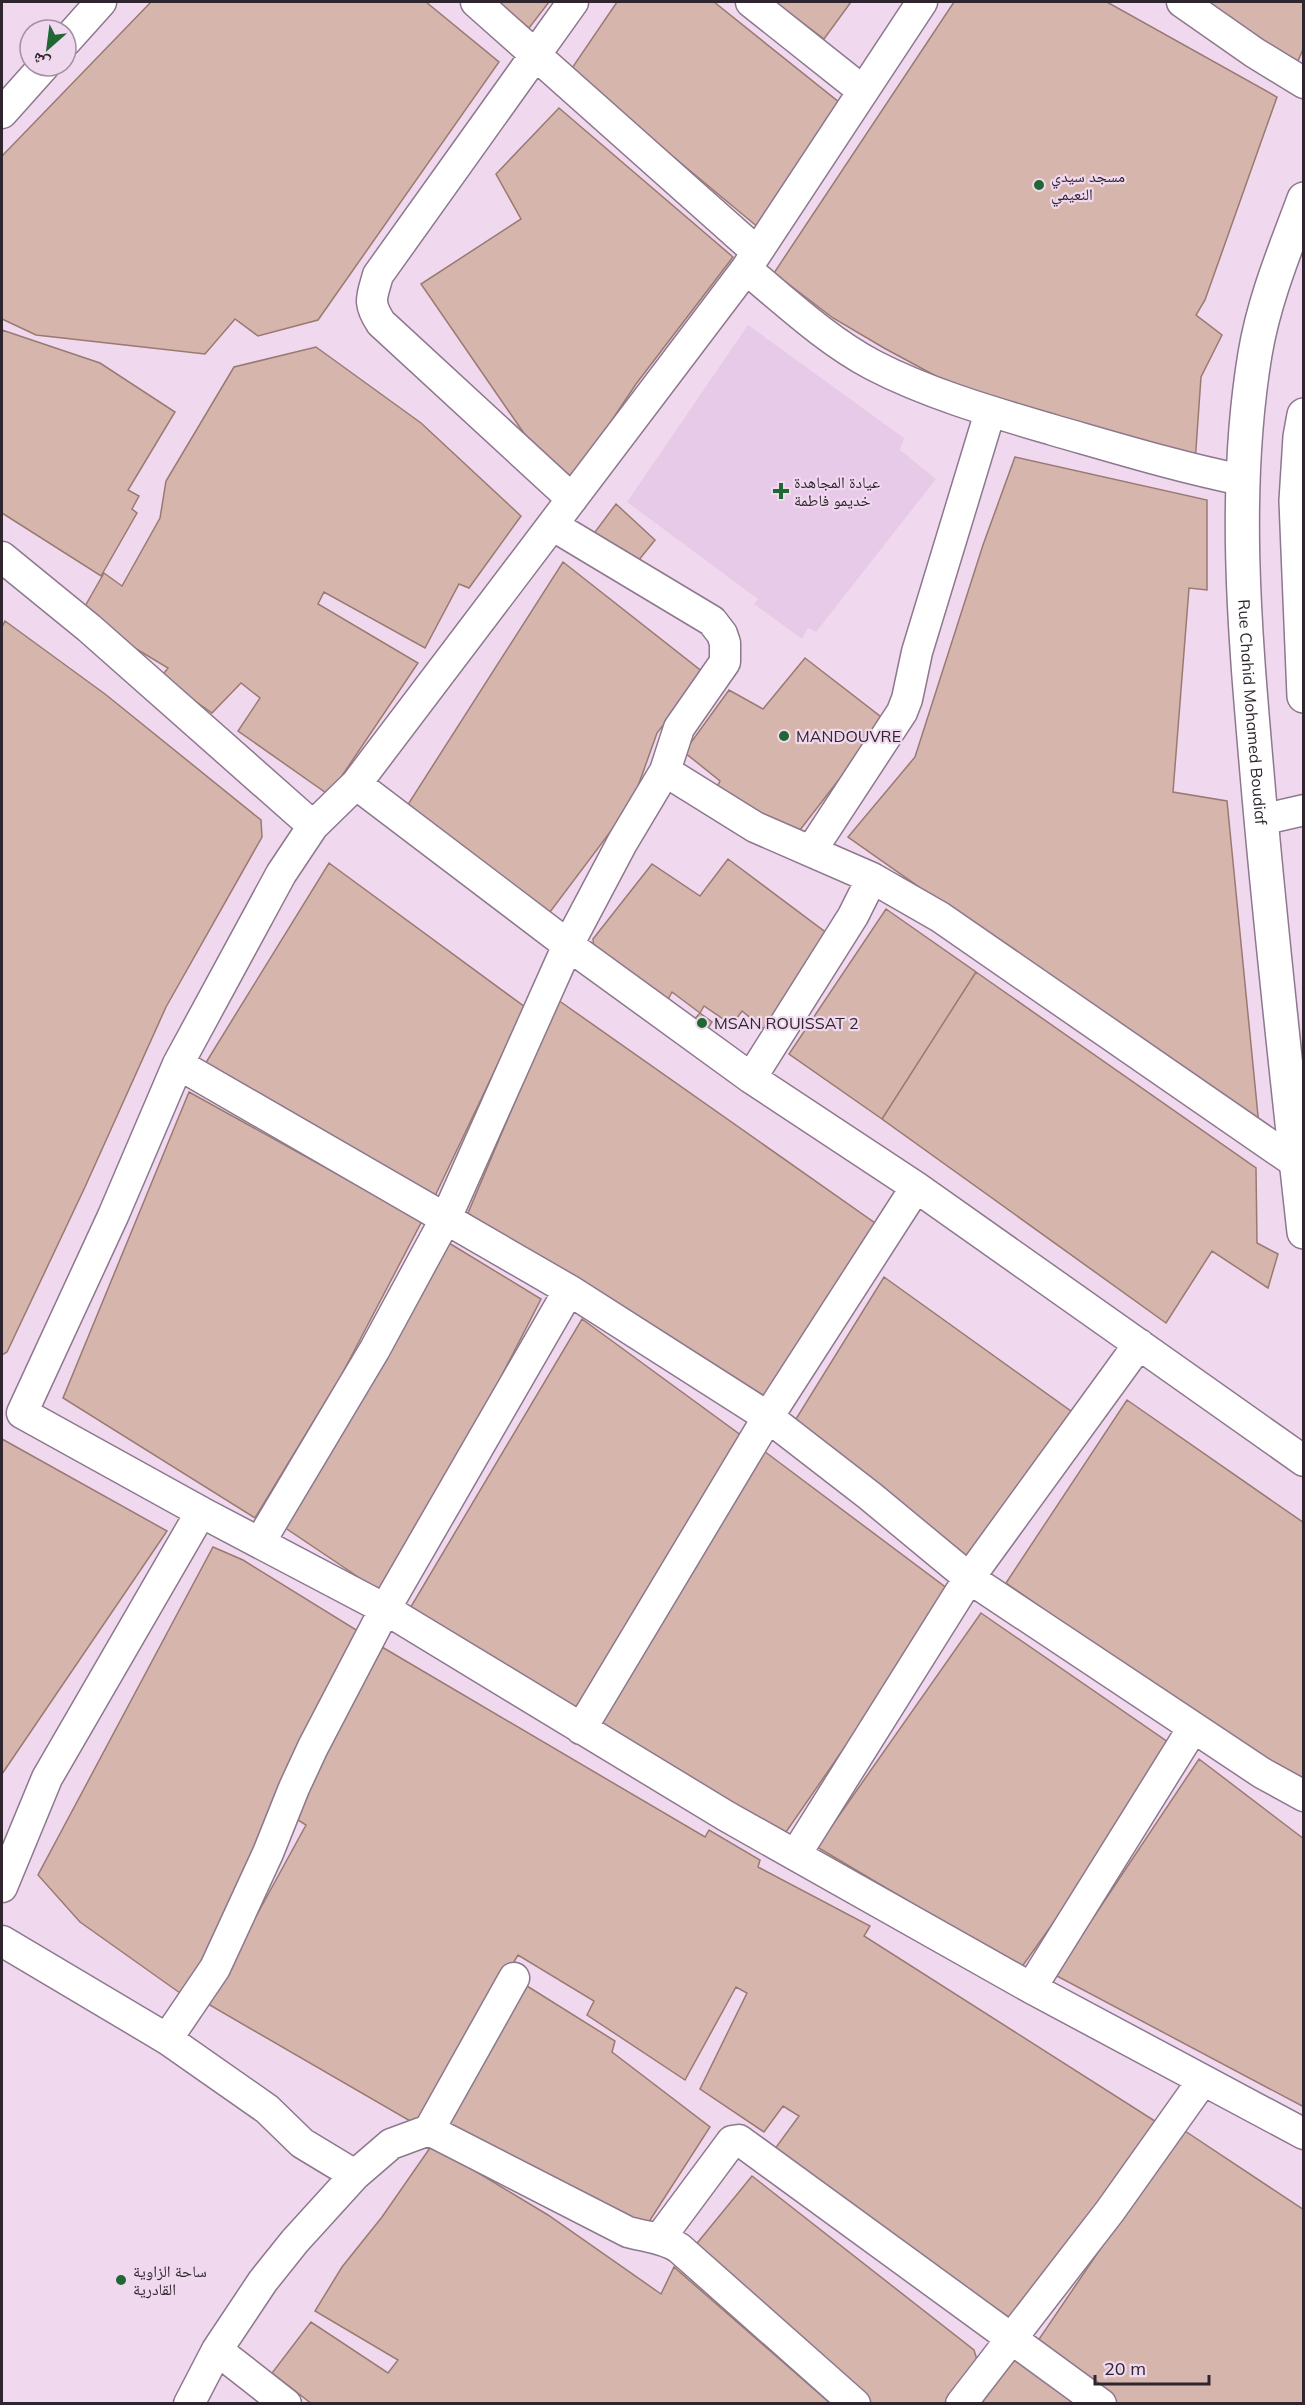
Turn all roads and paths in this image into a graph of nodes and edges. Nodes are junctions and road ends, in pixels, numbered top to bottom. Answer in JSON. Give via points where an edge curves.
{"nodes":[{"id":1,"x":101,"y":2,"type":"edge"},
{"id":2,"x":476,"y":2,"type":"edge"},
{"id":3,"x":573,"y":2,"type":"edge"},
{"id":4,"x":751,"y":2,"type":"edge"},
{"id":5,"x":922,"y":2,"type":"edge"},
{"id":6,"x":1182,"y":2,"type":"edge"},
{"id":7,"x":78,"y":28,"type":"edge"},
{"id":8,"x":535,"y":54,"type":"junction"},
{"id":9,"x":33,"y":78,"type":"edge"},
{"id":10,"x":1304,"y":83,"type":"edge"},
{"id":11,"x":863,"y":91,"type":"junction"},
{"id":12,"x":2,"y":113,"type":"edge"},
{"id":13,"x":1304,"y":199,"type":"edge"},
{"id":14,"x":751,"y":260,"type":"junction"},
{"id":15,"x":990,"y":412,"type":"junction"},
{"id":16,"x":1304,"y":414,"type":"edge"},
{"id":17,"x":1242,"y":480,"type":"junction"},
{"id":18,"x":572,"y":499,"type":"junction"},
{"id":19,"x":552,"y":525,"type":"junction"},
{"id":20,"x":2,"y":557,"type":"edge"},
{"id":21,"x":1304,"y":696,"type":"edge"},
{"id":22,"x":665,"y":771,"type":"junction"},
{"id":23,"x":356,"y":784,"type":"junction"},
{"id":24,"x":1304,"y":810,"type":"edge"},
{"id":25,"x":1261,"y":820,"type":"junction"},
{"id":26,"x":313,"y":826,"type":"junction"},
{"id":27,"x":811,"y":851,"type":"junction"},
{"id":28,"x":872,"y":878,"type":"junction"},
{"id":29,"x":568,"y":945,"type":"junction"},
{"id":30,"x":178,"y":1064,"type":"junction"},
{"id":31,"x":751,"y":1078,"type":"junction"},
{"id":32,"x":1296,"y":1163,"type":"junction"},
{"id":33,"x":916,"y":1188,"type":"junction"},
{"id":34,"x":446,"y":1218,"type":"junction"},
{"id":35,"x":1304,"y":1232,"type":"edge"},
{"id":36,"x":569,"y":1290,"type":"junction"},
{"id":37,"x":1139,"y":1344,"type":"junction"},
{"id":38,"x":12,"y":1406,"type":"edge"},
{"id":39,"x":768,"y":1418,"type":"junction"},
{"id":40,"x":1304,"y":1461,"type":"edge"},
{"id":41,"x":201,"y":1512,"type":"junction"},
{"id":42,"x":260,"y":1542,"type":"junction"},
{"id":43,"x":969,"y":1578,"type":"junction"},
{"id":44,"x":385,"y":1609,"type":"junction"},
{"id":45,"x":1193,"y":1728,"type":"junction"},
{"id":46,"x":581,"y":1729,"type":"junction"},
{"id":47,"x":1304,"y":1796,"type":"edge"},
{"id":48,"x":12,"y":1833,"type":"edge"},
{"id":49,"x":796,"y":1854,"type":"junction"},
{"id":50,"x":2,"y":1887,"type":"edge"},
{"id":51,"x":2,"y":1941,"type":"edge"},
{"id":52,"x":514,"y":1978,"type":"dead end"},
{"id":53,"x":1030,"y":1988,"type":"junction"},
{"id":54,"x":167,"y":2039,"type":"junction"},
{"id":55,"x":1203,"y":2079,"type":"junction"},
{"id":56,"x":429,"y":2130,"type":"junction"},
{"id":57,"x":1304,"y":2134,"type":"edge"},
{"id":58,"x":355,"y":2175,"type":"junction"},
{"id":59,"x":660,"y":2238,"type":"junction"},
{"id":60,"x":1011,"y":2337,"type":"junction"},
{"id":61,"x":217,"y":2350,"type":"junction"},
{"id":62,"x":189,"y":2403,"type":"edge"},
{"id":63,"x":286,"y":2403,"type":"edge"},
{"id":64,"x":855,"y":2403,"type":"edge"},
{"id":65,"x":961,"y":2403,"type":"edge"},
{"id":66,"x":1101,"y":2403,"type":"edge"}],
"edges":[{"from":1,"to":7,"type":"street"},
{"from":2,"to":8,"type":"street"},
{"from":3,"to":8,"type":"street"},
{"from":4,"to":11,"type":"street"},
{"from":5,"to":11,"type":"street"},
{"from":6,"to":10,"type":"street"},
{"from":8,"to":14,"type":"street"},
{"from":8,"to":18,"type":"street","via":[[378,275],[372,309],[381,323]]},
{"from":9,"to":12,"type":"street"},
{"from":11,"to":14,"type":"street"},
{"from":13,"to":17,"type":"main road","name":"Rue Chahid Mohamed Boudiaf","via":[[1272,284],[1256,351]]},
{"from":14,"to":15,"type":"street","via":[[818,328],[873,364]]},
{"from":14,"to":18,"type":"street"},
{"from":15,"to":17,"type":"street","via":[[1151,459]]},
{"from":15,"to":27,"type":"street","via":[[916,652],[902,712]]},
{"from":16,"to":21,"type":"main road","via":[[1296,501]]},
{"from":17,"to":25,"type":"main road","name":"Rue Chahid Mohamed Boudiaf","via":[[1246,645]]},
{"from":18,"to":19,"type":"street"},
{"from":19,"to":22,"type":"street","via":[[712,621],[722,634],[724,662],[679,728]]},
{"from":19,"to":23,"type":"street"},
{"from":20,"to":26,"type":"street"},
{"from":22,"to":27,"type":"street","via":[[754,827]]},
{"from":22,"to":29,"type":"street"},
{"from":23,"to":26,"type":"street"},
{"from":23,"to":29,"type":"street"},
{"from":24,"to":25,"type":"street"},
{"from":25,"to":32,"type":"main road","name":"Rue Chahid Mohamed Boudiaf"},
{"from":26,"to":30,"type":"street","via":[[282,874]]},
{"from":27,"to":28,"type":"street"},
{"from":28,"to":31,"type":"street","via":[[848,926]]},
{"from":28,"to":32,"type":"street","via":[[940,917]]},
{"from":29,"to":31,"type":"street"},
{"from":29,"to":34,"type":"street"},
{"from":30,"to":34,"type":"street"},
{"from":30,"to":38,"type":"street","via":[[113,1216]]},
{"from":31,"to":33,"type":"street"},
{"from":32,"to":35,"type":"main road","name":"Rue Chahid Mohamed Boudiaf"},
{"from":33,"to":37,"type":"street"},
{"from":33,"to":39,"type":"street"},
{"from":34,"to":36,"type":"street"},
{"from":34,"to":42,"type":"street","via":[[375,1349]]},
{"from":36,"to":39,"type":"street"},
{"from":36,"to":44,"type":"street"},
{"from":37,"to":40,"type":"street"},
{"from":37,"to":43,"type":"street"},
{"from":38,"to":41,"type":"street"},
{"from":39,"to":43,"type":"street"},
{"from":39,"to":46,"type":"street"},
{"from":41,"to":42,"type":"street"},
{"from":41,"to":48,"type":"street"},
{"from":42,"to":44,"type":"street"},
{"from":43,"to":45,"type":"street"},
{"from":43,"to":49,"type":"street"},
{"from":44,"to":46,"type":"street"},
{"from":44,"to":54,"type":"street","via":[[313,1747],[215,1968]]},
{"from":45,"to":47,"type":"street"},
{"from":45,"to":53,"type":"street"},
{"from":46,"to":49,"type":"street"},
{"from":48,"to":50,"type":"street"},
{"from":49,"to":53,"type":"street"},
{"from":51,"to":54,"type":"street"},
{"from":52,"to":56,"type":"street"},
{"from":53,"to":55,"type":"street"},
{"from":54,"to":58,"type":"street","via":[[267,2109],[302,2143]]},
{"from":55,"to":57,"type":"street"},
{"from":55,"to":60,"type":"street","via":[[1103,2221]]},
{"from":56,"to":58,"type":"street","via":[[392,2144]]},
{"from":56,"to":59,"type":"street","via":[[628,2232]]},
{"from":58,"to":61,"type":"street","via":[[262,2281]]},
{"from":59,"to":60,"type":"street","via":[[732,2141],[739,2140]]},
{"from":59,"to":64,"type":"street","via":[[679,2247]]},
{"from":60,"to":65,"type":"street"},
{"from":60,"to":66,"type":"street"},
{"from":61,"to":62,"type":"street"},
{"from":61,"to":63,"type":"street"}]}
